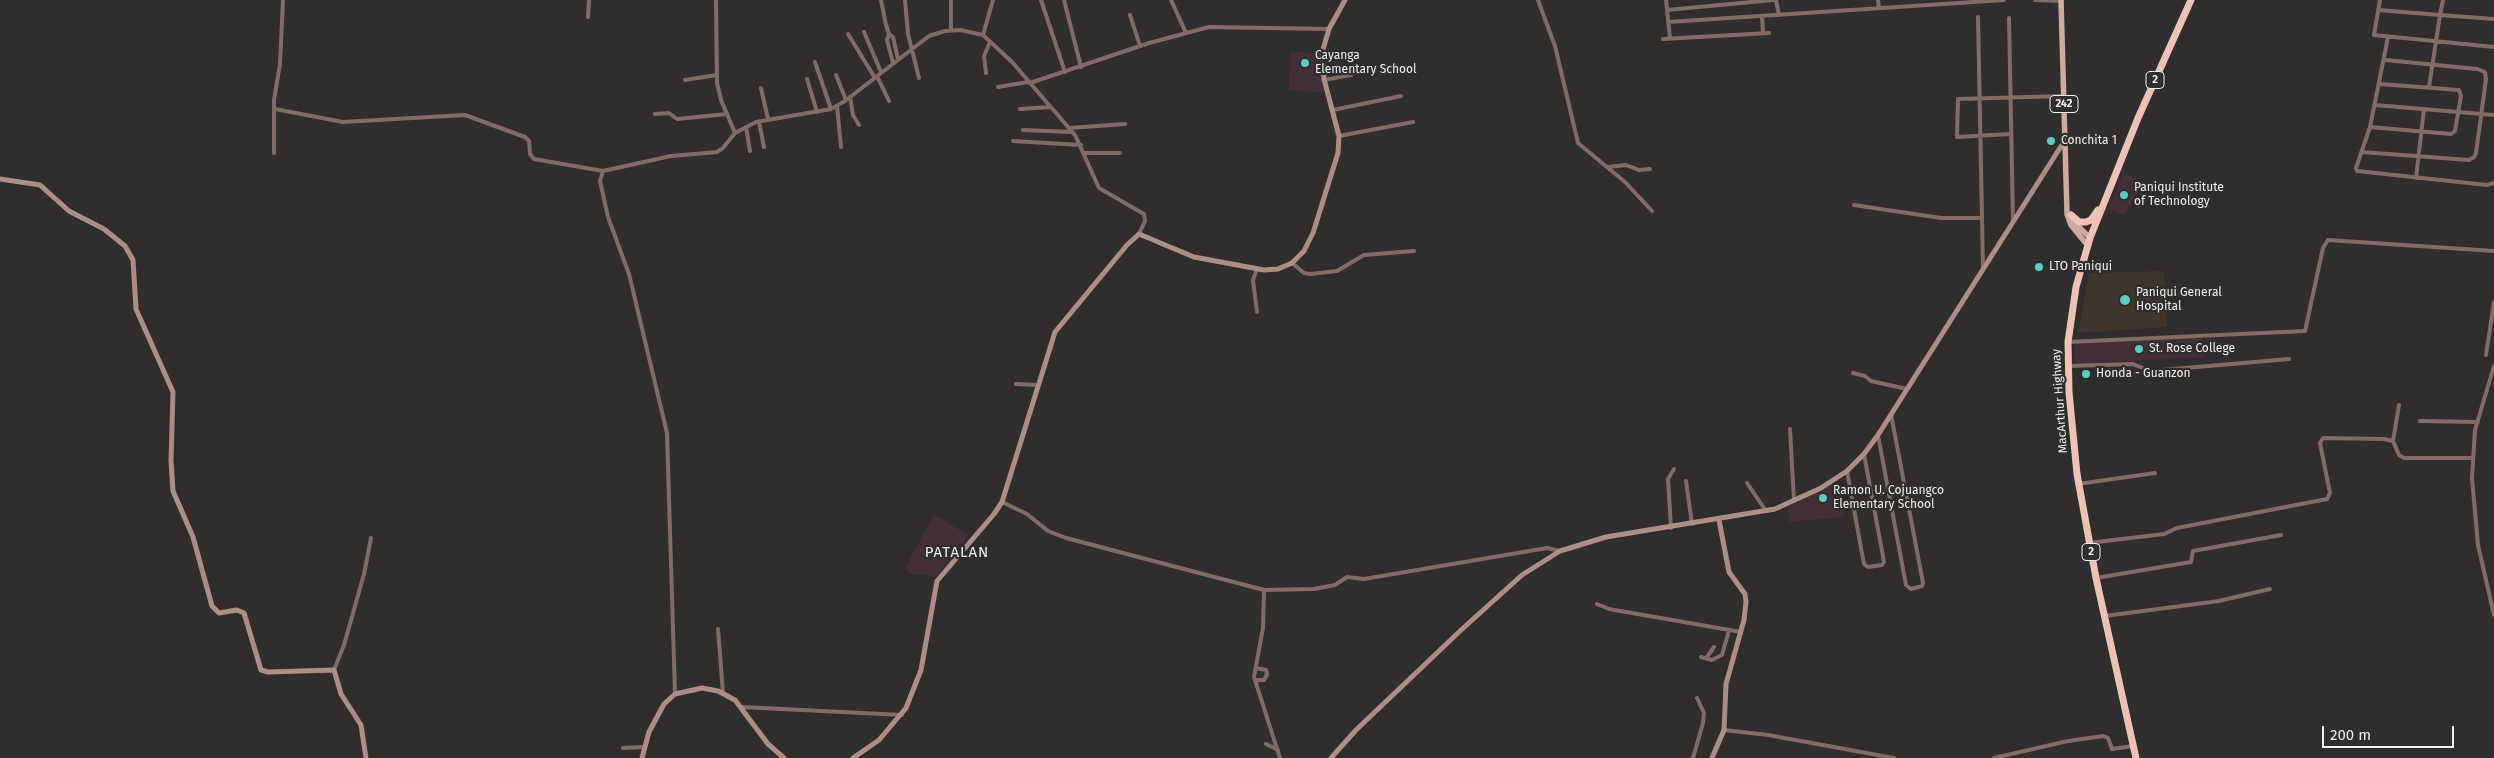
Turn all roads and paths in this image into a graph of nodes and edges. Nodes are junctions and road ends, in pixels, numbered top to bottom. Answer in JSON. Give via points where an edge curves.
{"nodes":[{"id":1,"x":283,"y":0,"type":"edge"},
{"id":2,"x":589,"y":0,"type":"edge"},
{"id":3,"x":716,"y":0,"type":"edge"},
{"id":4,"x":881,"y":0,"type":"edge"},
{"id":5,"x":905,"y":0,"type":"edge"},
{"id":6,"x":951,"y":0,"type":"edge"},
{"id":7,"x":993,"y":0,"type":"edge"},
{"id":8,"x":1041,"y":0,"type":"edge"},
{"id":9,"x":1064,"y":0,"type":"edge"},
{"id":10,"x":1171,"y":0,"type":"edge"},
{"id":11,"x":1345,"y":0,"type":"edge"},
{"id":12,"x":1538,"y":0,"type":"edge"},
{"id":13,"x":1666,"y":0,"type":"edge"},
{"id":14,"x":1775,"y":0,"type":"edge"},
{"id":15,"x":1878,"y":0,"type":"edge"},
{"id":16,"x":1997,"y":0,"type":"edge"},
{"id":17,"x":2004,"y":0,"type":"edge"},
{"id":18,"x":2035,"y":0,"type":"edge"},
{"id":19,"x":2052,"y":0,"type":"edge"},
{"id":20,"x":2062,"y":0,"type":"edge"},
{"id":21,"x":2191,"y":0,"type":"edge"},
{"id":22,"x":2380,"y":0,"type":"edge"},
{"id":23,"x":2443,"y":0,"type":"edge"},
{"id":24,"x":1879,"y":8,"type":"junction"},
{"id":25,"x":1667,"y":10,"type":"junction"},
{"id":26,"x":2378,"y":10,"type":"junction"},
{"id":27,"x":1130,"y":15,"type":"dead end"},
{"id":28,"x":1780,"y":15,"type":"junction"},
{"id":29,"x":2440,"y":15,"type":"junction"},
{"id":30,"x":588,"y":17,"type":"dead end"},
{"id":31,"x":1762,"y":17,"type":"junction"},
{"id":32,"x":1978,"y":17,"type":"dead end"},
{"id":33,"x":2009,"y":18,"type":"dead end"},
{"id":34,"x":2494,"y":19,"type":"edge"},
{"id":35,"x":1668,"y":22,"type":"junction"},
{"id":36,"x":1329,"y":29,"type":"junction"},
{"id":37,"x":951,"y":30,"type":"junction"},
{"id":38,"x":864,"y":32,"type":"dead end"},
{"id":39,"x":1186,"y":33,"type":"junction"},
{"id":40,"x":1762,"y":33,"type":"junction"},
{"id":41,"x":1769,"y":33,"type":"dead end"},
{"id":42,"x":848,"y":34,"type":"dead end"},
{"id":43,"x":889,"y":34,"type":"junction"},
{"id":44,"x":983,"y":35,"type":"junction"},
{"id":45,"x":2388,"y":37,"type":"junction"},
{"id":46,"x":1670,"y":38,"type":"junction"},
{"id":47,"x":1663,"y":39,"type":"dead end"},
{"id":48,"x":2435,"y":41,"type":"junction"},
{"id":49,"x":990,"y":42,"type":"junction"},
{"id":50,"x":1140,"y":46,"type":"junction"},
{"id":51,"x":913,"y":47,"type":"junction"},
{"id":52,"x":2494,"y":47,"type":"edge"},
{"id":53,"x":898,"y":58,"type":"junction"},
{"id":54,"x":2384,"y":60,"type":"junction"},
{"id":55,"x":815,"y":62,"type":"dead end"},
{"id":56,"x":893,"y":63,"type":"junction"},
{"id":57,"x":2431,"y":65,"type":"junction"},
{"id":58,"x":1081,"y":67,"type":"junction"},
{"id":59,"x":882,"y":72,"type":"junction"},
{"id":60,"x":1065,"y":72,"type":"junction"},
{"id":61,"x":986,"y":73,"type":"dead end"},
{"id":62,"x":717,"y":75,"type":"junction"},
{"id":63,"x":836,"y":75,"type":"dead end"},
{"id":64,"x":1351,"y":75,"type":"dead end"},
{"id":65,"x":876,"y":77,"type":"junction"},
{"id":66,"x":807,"y":78,"type":"dead end"},
{"id":67,"x":919,"y":78,"type":"dead end"},
{"id":68,"x":685,"y":80,"type":"dead end"},
{"id":69,"x":1324,"y":80,"type":"junction"},
{"id":70,"x":1029,"y":82,"type":"junction"},
{"id":71,"x":2380,"y":84,"type":"junction"},
{"id":72,"x":2429,"y":86,"type":"junction"},
{"id":73,"x":998,"y":87,"type":"dead end"},
{"id":74,"x":761,"y":88,"type":"dead end"},
{"id":75,"x":1401,"y":96,"type":"dead end"},
{"id":76,"x":2064,"y":96,"type":"junction"},
{"id":77,"x":2010,"y":97,"type":"junction"},
{"id":78,"x":848,"y":98,"type":"junction"},
{"id":79,"x":1980,"y":98,"type":"junction"},
{"id":80,"x":890,"y":101,"type":"dead end"},
{"id":81,"x":2375,"y":105,"type":"junction"},
{"id":82,"x":837,"y":106,"type":"junction"},
{"id":83,"x":1050,"y":107,"type":"junction"},
{"id":84,"x":831,"y":109,"type":"junction"},
{"id":85,"x":1020,"y":109,"type":"dead end"},
{"id":86,"x":2424,"y":109,"type":"junction"},
{"id":87,"x":275,"y":110,"type":"junction"},
{"id":88,"x":1333,"y":110,"type":"junction"},
{"id":89,"x":817,"y":112,"type":"junction"},
{"id":90,"x":2458,"y":112,"type":"junction"},
{"id":91,"x":654,"y":114,"type":"dead end"},
{"id":92,"x":727,"y":114,"type":"junction"},
{"id":93,"x":2481,"y":114,"type":"junction"},
{"id":94,"x":2494,"y":115,"type":"edge"},
{"id":95,"x":768,"y":120,"type":"junction"},
{"id":96,"x":759,"y":122,"type":"junction"},
{"id":97,"x":1413,"y":122,"type":"dead end"},
{"id":98,"x":1125,"y":124,"type":"dead end"},
{"id":99,"x":859,"y":125,"type":"dead end"},
{"id":100,"x":746,"y":127,"type":"junction"},
{"id":101,"x":2370,"y":127,"type":"junction"},
{"id":102,"x":1068,"y":128,"type":"junction"},
{"id":103,"x":1023,"y":130,"type":"dead end"},
{"id":104,"x":1072,"y":132,"type":"junction"},
{"id":105,"x":2422,"y":132,"type":"junction"},
{"id":106,"x":735,"y":133,"type":"junction"},
{"id":107,"x":2010,"y":134,"type":"junction"},
{"id":108,"x":1339,"y":136,"type":"junction"},
{"id":109,"x":1981,"y":137,"type":"junction"},
{"id":110,"x":2065,"y":139,"type":"junction"},
{"id":111,"x":1013,"y":141,"type":"dead end"},
{"id":112,"x":1081,"y":145,"type":"junction"},
{"id":113,"x":764,"y":147,"type":"dead end"},
{"id":114,"x":841,"y":147,"type":"dead end"},
{"id":115,"x":750,"y":151,"type":"dead end"},
{"id":116,"x":2362,"y":152,"type":"junction"},
{"id":117,"x":274,"y":153,"type":"dead end"},
{"id":118,"x":1084,"y":153,"type":"junction"},
{"id":119,"x":1120,"y":153,"type":"dead end"},
{"id":120,"x":2419,"y":156,"type":"junction"},
{"id":121,"x":1608,"y":167,"type":"junction"},
{"id":122,"x":1650,"y":168,"type":"dead end"},
{"id":123,"x":603,"y":171,"type":"junction"},
{"id":124,"x":2416,"y":178,"type":"junction"},
{"id":125,"x":0,"y":179,"type":"edge"},
{"id":126,"x":2494,"y":183,"type":"edge"},
{"id":127,"x":2105,"y":200,"type":"junction"},
{"id":128,"x":1854,"y":205,"type":"dead end"},
{"id":129,"x":1652,"y":211,"type":"dead end"},
{"id":130,"x":2069,"y":216,"type":"junction"},
{"id":131,"x":1982,"y":218,"type":"junction"},
{"id":132,"x":2013,"y":222,"type":"junction"},
{"id":133,"x":1139,"y":234,"type":"junction"},
{"id":134,"x":2090,"y":238,"type":"junction"},
{"id":135,"x":2088,"y":246,"type":"junction"},
{"id":136,"x":1414,"y":251,"type":"dead end"},
{"id":137,"x":2494,"y":251,"type":"edge"},
{"id":138,"x":1292,"y":263,"type":"junction"},
{"id":139,"x":1983,"y":268,"type":"junction"},
{"id":140,"x":1256,"y":269,"type":"junction"},
{"id":141,"x":2494,"y":302,"type":"edge"},
{"id":142,"x":1257,"y":312,"type":"dead end"},
{"id":143,"x":2068,"y":342,"type":"junction"},
{"id":144,"x":2486,"y":355,"type":"dead end"},
{"id":145,"x":2290,"y":359,"type":"dead end"},
{"id":146,"x":2068,"y":366,"type":"junction"},
{"id":147,"x":2494,"y":366,"type":"edge"},
{"id":148,"x":1853,"y":373,"type":"dead end"},
{"id":149,"x":1016,"y":384,"type":"dead end"},
{"id":150,"x":1038,"y":386,"type":"junction"},
{"id":151,"x":1907,"y":389,"type":"junction"},
{"id":152,"x":2399,"y":405,"type":"dead end"},
{"id":153,"x":1891,"y":414,"type":"junction"},
{"id":154,"x":2420,"y":421,"type":"dead end"},
{"id":155,"x":2478,"y":422,"type":"junction"},
{"id":156,"x":1790,"y":429,"type":"dead end"},
{"id":157,"x":1878,"y":435,"type":"junction"},
{"id":158,"x":2393,"y":441,"type":"junction"},
{"id":159,"x":1864,"y":454,"type":"junction"},
{"id":160,"x":2472,"y":458,"type":"junction"},
{"id":161,"x":1674,"y":469,"type":"dead end"},
{"id":162,"x":1847,"y":471,"type":"junction"},
{"id":163,"x":2155,"y":473,"type":"dead end"},
{"id":164,"x":1686,"y":481,"type":"dead end"},
{"id":165,"x":1747,"y":483,"type":"dead end"},
{"id":166,"x":2078,"y":484,"type":"junction"},
{"id":167,"x":1794,"y":501,"type":"junction"},
{"id":168,"x":1002,"y":502,"type":"junction"},
{"id":169,"x":1766,"y":511,"type":"junction"},
{"id":170,"x":1719,"y":520,"type":"junction"},
{"id":171,"x":1692,"y":524,"type":"junction"},
{"id":172,"x":1672,"y":528,"type":"junction"},
{"id":173,"x":2281,"y":536,"type":"dead end"},
{"id":174,"x":371,"y":538,"type":"dead end"},
{"id":175,"x":2089,"y":543,"type":"junction"},
{"id":176,"x":1560,"y":552,"type":"junction"},
{"id":177,"x":2096,"y":578,"type":"junction"},
{"id":178,"x":2270,"y":589,"type":"dead end"},
{"id":179,"x":1264,"y":590,"type":"junction"},
{"id":180,"x":1598,"y":604,"type":"dead end"},
{"id":181,"x":2494,"y":614,"type":"edge"},
{"id":182,"x":2104,"y":616,"type":"junction"},
{"id":183,"x":718,"y":629,"type":"dead end"},
{"id":184,"x":1729,"y":630,"type":"junction"},
{"id":185,"x":1741,"y":632,"type":"junction"},
{"id":186,"x":1714,"y":647,"type":"dead end"},
{"id":187,"x":1701,"y":657,"type":"dead end"},
{"id":188,"x":1707,"y":657,"type":"junction"},
{"id":189,"x":1256,"y":668,"type":"junction"},
{"id":190,"x":334,"y":670,"type":"junction"},
{"id":191,"x":1255,"y":680,"type":"junction"},
{"id":192,"x":723,"y":693,"type":"junction"},
{"id":193,"x":675,"y":694,"type":"junction"},
{"id":194,"x":1697,"y":698,"type":"dead end"},
{"id":195,"x":742,"y":707,"type":"junction"},
{"id":196,"x":902,"y":715,"type":"junction"},
{"id":197,"x":1724,"y":730,"type":"junction"},
{"id":198,"x":1266,"y":744,"type":"dead end"},
{"id":199,"x":2133,"y":746,"type":"junction"},
{"id":200,"x":644,"y":747,"type":"junction"},
{"id":201,"x":623,"y":748,"type":"dead end"},
{"id":202,"x":1278,"y":750,"type":"junction"},
{"id":203,"x":366,"y":758,"type":"edge"},
{"id":204,"x":642,"y":758,"type":"edge"},
{"id":205,"x":784,"y":758,"type":"edge"},
{"id":206,"x":852,"y":758,"type":"edge"},
{"id":207,"x":1280,"y":758,"type":"edge"},
{"id":208,"x":1331,"y":758,"type":"edge"},
{"id":209,"x":1694,"y":758,"type":"edge"},
{"id":210,"x":1712,"y":758,"type":"edge"},
{"id":211,"x":1894,"y":758,"type":"edge"},
{"id":212,"x":1994,"y":758,"type":"edge"},
{"id":213,"x":2136,"y":758,"type":"edge"}],
"edges":[{"from":1,"to":87,"type":"street"},
{"from":2,"to":30,"type":"street"},
{"from":3,"to":62,"type":"street"},
{"from":4,"to":43,"type":"street"},
{"from":5,"to":51,"type":"street","via":[[908,34]]},
{"from":6,"to":37,"type":"street"},
{"from":7,"to":44,"type":"street"},
{"from":8,"to":60,"type":"street"},
{"from":9,"to":58,"type":"street"},
{"from":10,"to":39,"type":"street"},
{"from":11,"to":36,"type":"street"},
{"from":12,"to":121,"type":"street","via":[[1554,46],[1576,139]]},
{"from":13,"to":25,"type":"street"},
{"from":14,"to":25,"type":"street"},
{"from":14,"to":28,"type":"street"},
{"from":15,"to":24,"type":"street"},
{"from":16,"to":17,"type":"street"},
{"from":16,"to":24,"type":"street"},
{"from":18,"to":19,"type":"street"},
{"from":19,"to":20,"type":"street"},
{"from":20,"to":76,"type":"main road","number":"242"},
{"from":21,"to":127,"type":"highway","name":"MacArthur Highway","number":"2","via":[[2134,126]]},
{"from":22,"to":26,"type":"street"},
{"from":23,"to":29,"type":"street"},
{"from":24,"to":28,"type":"street"},
{"from":25,"to":35,"type":"street"},
{"from":26,"to":29,"type":"street"},
{"from":26,"to":45,"type":"street","via":[[2373,34]]},
{"from":27,"to":50,"type":"street"},
{"from":28,"to":31,"type":"street"},
{"from":29,"to":34,"type":"street"},
{"from":29,"to":48,"type":"street"},
{"from":31,"to":35,"type":"street"},
{"from":31,"to":40,"type":"street"},
{"from":32,"to":79,"type":"street"},
{"from":33,"to":77,"type":"street"},
{"from":35,"to":46,"type":"street"},
{"from":36,"to":39,"type":"street","via":[[1213,26]]},
{"from":36,"to":69,"type":"street","via":[[1322,53]]},
{"from":37,"to":44,"type":"street"},
{"from":37,"to":51,"type":"street","via":[[937,33]]},
{"from":38,"to":59,"type":"street"},
{"from":39,"to":50,"type":"street"},
{"from":40,"to":41,"type":"street"},
{"from":40,"to":46,"type":"street"},
{"from":42,"to":65,"type":"street"},
{"from":43,"to":53,"type":"street","via":[[893,37]]},
{"from":43,"to":56,"type":"street","via":[[887,40]]},
{"from":44,"to":49,"type":"street"},
{"from":45,"to":48,"type":"street"},
{"from":45,"to":54,"type":"street"},
{"from":46,"to":47,"type":"street"},
{"from":48,"to":52,"type":"street"},
{"from":48,"to":57,"type":"street"},
{"from":49,"to":61,"type":"street","via":[[984,56]]},
{"from":49,"to":70,"type":"street"},
{"from":50,"to":58,"type":"street"},
{"from":51,"to":53,"type":"street"},
{"from":51,"to":67,"type":"street"},
{"from":53,"to":56,"type":"street"},
{"from":54,"to":57,"type":"street"},
{"from":54,"to":71,"type":"street"},
{"from":55,"to":84,"type":"street"},
{"from":56,"to":59,"type":"street"},
{"from":57,"to":72,"type":"street"},
{"from":57,"to":93,"type":"street","via":[[2485,72]]},
{"from":58,"to":60,"type":"street"},
{"from":59,"to":65,"type":"street"},
{"from":60,"to":70,"type":"street"},
{"from":62,"to":68,"type":"street"},
{"from":62,"to":92,"type":"street"},
{"from":63,"to":78,"type":"street"},
{"from":64,"to":69,"type":"street"},
{"from":65,"to":78,"type":"street"},
{"from":65,"to":80,"type":"street"},
{"from":66,"to":89,"type":"street"},
{"from":69,"to":88,"type":"street"},
{"from":70,"to":73,"type":"street"},
{"from":70,"to":83,"type":"street"},
{"from":71,"to":72,"type":"street"},
{"from":71,"to":81,"type":"street"},
{"from":72,"to":90,"type":"street","via":[[2458,90],[2461,96]]},
{"from":74,"to":95,"type":"street"},
{"from":75,"to":88,"type":"street"},
{"from":76,"to":77,"type":"street"},
{"from":76,"to":110,"type":"main road","number":"242"},
{"from":77,"to":79,"type":"street"},
{"from":77,"to":107,"type":"street"},
{"from":78,"to":82,"type":"street"},
{"from":78,"to":99,"type":"street"},
{"from":79,"to":109,"type":"street"},
{"from":79,"to":109,"type":"street","via":[[1958,99],[1956,135],[1960,138]]},
{"from":81,"to":86,"type":"street"},
{"from":81,"to":101,"type":"street"},
{"from":82,"to":84,"type":"street"},
{"from":82,"to":114,"type":"street"},
{"from":83,"to":85,"type":"street"},
{"from":83,"to":102,"type":"street"},
{"from":84,"to":89,"type":"street"},
{"from":86,"to":90,"type":"street"},
{"from":86,"to":105,"type":"street"},
{"from":87,"to":117,"type":"street"},
{"from":87,"to":123,"type":"street","via":[[343,122],[465,115],[525,137],[534,159]]},
{"from":88,"to":108,"type":"street"},
{"from":89,"to":95,"type":"street"},
{"from":90,"to":93,"type":"street"},
{"from":90,"to":105,"type":"street","via":[[2453,134]]},
{"from":91,"to":92,"type":"street","via":[[669,113],[677,119]]},
{"from":92,"to":106,"type":"street"},
{"from":93,"to":94,"type":"street"},
{"from":93,"to":120,"type":"street","via":[[2476,154],[2472,159]]},
{"from":95,"to":96,"type":"street"},
{"from":96,"to":100,"type":"street"},
{"from":96,"to":113,"type":"street"},
{"from":97,"to":108,"type":"street"},
{"from":98,"to":102,"type":"street"},
{"from":100,"to":106,"type":"street"},
{"from":100,"to":115,"type":"street"},
{"from":101,"to":105,"type":"street"},
{"from":101,"to":116,"type":"street"},
{"from":102,"to":104,"type":"street"},
{"from":103,"to":104,"type":"street"},
{"from":104,"to":112,"type":"street"},
{"from":105,"to":120,"type":"street"},
{"from":106,"to":123,"type":"street","via":[[724,148],[716,152],[671,156]]},
{"from":107,"to":109,"type":"street"},
{"from":107,"to":132,"type":"street"},
{"from":108,"to":138,"type":"street","via":[[1333,172],[1313,234],[1304,251]]},
{"from":109,"to":131,"type":"street"},
{"from":110,"to":130,"type":"main road","number":"242"},
{"from":110,"to":132,"type":"street"},
{"from":111,"to":112,"type":"street"},
{"from":112,"to":118,"type":"street"},
{"from":116,"to":120,"type":"street"},
{"from":116,"to":124,"type":"street","via":[[2356,168],[2360,172]]},
{"from":118,"to":119,"type":"street"},
{"from":118,"to":133,"type":"street","via":[[1102,191],[1144,214],[1145,221]]},
{"from":120,"to":124,"type":"street"},
{"from":121,"to":122,"type":"street"},
{"from":121,"to":129,"type":"street"},
{"from":123,"to":193,"type":"street","via":[[600,181],[608,217],[629,274],[667,433]]},
{"from":124,"to":126,"type":"street"},
{"from":125,"to":190,"type":"street","via":[[40,185],[69,211],[104,229],[125,246],[132,260],[136,309],[173,392],[173,490],[193,537],[212,606],[219,613],[237,610],[244,613],[261,670]]},
{"from":127,"to":130,"type":"highway","via":[[2088,221],[2079,222]]},
{"from":127,"to":134,"type":"highway","name":"MacArthur Highway","number":"2"},
{"from":128,"to":131,"type":"street","via":[[1941,218]]},
{"from":130,"to":134,"type":"main road","number":"242"},
{"from":130,"to":135,"type":"main road","number":"242"},
{"from":131,"to":139,"type":"street"},
{"from":132,"to":139,"type":"street"},
{"from":133,"to":140,"type":"street","via":[[1194,257]]},
{"from":133,"to":150,"type":"street","via":[[1058,328]]},
{"from":134,"to":135,"type":"highway","name":"MacArthur Highway","number":"2"},
{"from":135,"to":143,"type":"highway","name":"MacArthur Highway","number":"2","via":[[2076,287]]},
{"from":136,"to":138,"type":"street","via":[[1364,255],[1337,270],[1310,274]]},
{"from":137,"to":143,"type":"street","via":[[2328,240],[2323,248],[2305,331]]},
{"from":138,"to":140,"type":"street","via":[[1270,270]]},
{"from":139,"to":151,"type":"street"},
{"from":140,"to":142,"type":"street","via":[[1253,280]]},
{"from":141,"to":144,"type":"street"},
{"from":143,"to":146,"type":"highway","name":"MacArthur Highway","number":"2"},
{"from":145,"to":146,"type":"street","via":[[2150,371],[2133,364]]},
{"from":146,"to":166,"type":"highway","name":"MacArthur Highway","number":"2"},
{"from":147,"to":155,"type":"street"},
{"from":148,"to":151,"type":"street","via":[[1871,381]]},
{"from":149,"to":150,"type":"street"},
{"from":150,"to":168,"type":"street"},
{"from":151,"to":153,"type":"street"},
{"from":152,"to":158,"type":"street"},
{"from":153,"to":157,"type":"street"},
{"from":153,"to":157,"type":"street","via":[[1923,583],[1911,589],[1906,585]]},
{"from":154,"to":155,"type":"street"},
{"from":155,"to":160,"type":"street"},
{"from":156,"to":167,"type":"street"},
{"from":157,"to":159,"type":"street"},
{"from":158,"to":160,"type":"street","via":[[2400,457],[2404,458]]},
{"from":158,"to":175,"type":"street","via":[[2323,438],[2320,443],[2330,493],[2327,500],[2177,528],[2164,534]]},
{"from":159,"to":162,"type":"street"},
{"from":159,"to":162,"type":"street","via":[[1884,562],[1882,566],[1868,567],[1864,564]]},
{"from":160,"to":181,"type":"street","via":[[2475,519],[2484,577]]},
{"from":161,"to":172,"type":"street","via":[[1668,478]]},
{"from":162,"to":167,"type":"street"},
{"from":163,"to":166,"type":"street"},
{"from":164,"to":171,"type":"street"},
{"from":165,"to":169,"type":"street"},
{"from":166,"to":175,"type":"highway","name":"MacArthur Highway","number":"2"},
{"from":167,"to":169,"type":"street"},
{"from":168,"to":179,"type":"street","via":[[1027,514],[1048,531],[1066,538]]},
{"from":168,"to":196,"type":"street","via":[[937,581],[921,670]]},
{"from":169,"to":170,"type":"street"},
{"from":170,"to":171,"type":"street"},
{"from":170,"to":185,"type":"street","via":[[1729,572],[1746,602]]},
{"from":171,"to":172,"type":"street"},
{"from":172,"to":176,"type":"street","via":[[1606,537]]},
{"from":173,"to":177,"type":"street","via":[[2193,551],[2191,562]]},
{"from":174,"to":190,"type":"street","via":[[364,574]]},
{"from":175,"to":177,"type":"highway","name":"MacArthur Highway","number":"2"},
{"from":176,"to":179,"type":"street","via":[[1547,548],[1364,579],[1347,577],[1335,585],[1314,589]]},
{"from":176,"to":208,"type":"street","via":[[1522,575],[1356,730]]},
{"from":177,"to":182,"type":"highway","name":"MacArthur Highway","number":"2"},
{"from":178,"to":182,"type":"street","via":[[2219,601]]},
{"from":179,"to":189,"type":"street","via":[[1263,628]]},
{"from":180,"to":184,"type":"street","via":[[1610,609]]},
{"from":182,"to":199,"type":"highway","name":"MacArthur Highway","number":"2"},
{"from":183,"to":192,"type":"street"},
{"from":184,"to":185,"type":"street"},
{"from":184,"to":188,"type":"street","via":[[1722,655],[1712,660]]},
{"from":185,"to":197,"type":"street","via":[[1726,684]]},
{"from":186,"to":188,"type":"street"},
{"from":187,"to":188,"type":"street"},
{"from":189,"to":191,"type":"street"},
{"from":189,"to":191,"type":"street","via":[[1266,670],[1267,674],[1264,680]]},
{"from":190,"to":203,"type":"street","via":[[341,694],[361,725]]},
{"from":191,"to":202,"type":"street"},
{"from":192,"to":193,"type":"street","via":[[702,688]]},
{"from":192,"to":195,"type":"street"},
{"from":193,"to":200,"type":"street","via":[[658,710]]},
{"from":194,"to":209,"type":"street","via":[[1704,713],[1704,723]]},
{"from":195,"to":196,"type":"street"},
{"from":195,"to":205,"type":"street","via":[[768,744]]},
{"from":196,"to":206,"type":"street","via":[[870,748]]},
{"from":197,"to":210,"type":"street"},
{"from":197,"to":211,"type":"street"},
{"from":198,"to":202,"type":"street"},
{"from":199,"to":212,"type":"street","via":[[2112,749],[2108,738],[2103,736]]},
{"from":199,"to":213,"type":"highway","name":"MacArthur Highway","number":"2"},
{"from":200,"to":201,"type":"street"},
{"from":200,"to":204,"type":"street"},
{"from":202,"to":207,"type":"street"}]}
